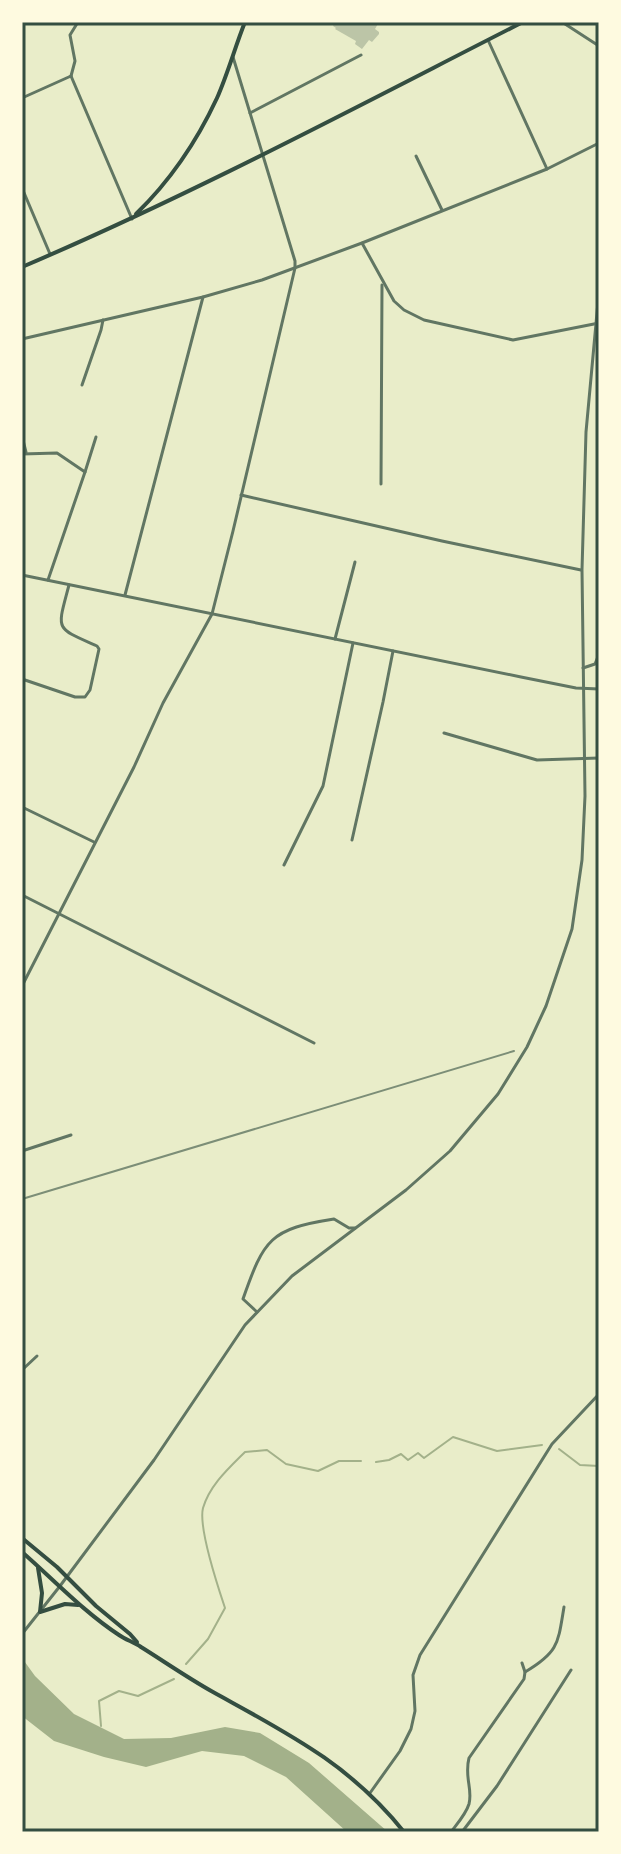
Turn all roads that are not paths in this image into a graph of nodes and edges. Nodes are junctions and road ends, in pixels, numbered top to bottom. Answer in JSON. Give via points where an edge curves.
{"nodes":[{"id":1,"x":78,"y":22,"type":"edge"},
{"id":2,"x":245,"y":22,"type":"edge"},
{"id":3,"x":523,"y":22,"type":"edge"},
{"id":4,"x":562,"y":22,"type":"edge"},
{"id":5,"x":488,"y":40,"type":"junction"},
{"id":6,"x":599,"y":46,"type":"edge"},
{"id":7,"x":361,"y":55,"type":"dead end"},
{"id":8,"x":233,"y":57,"type":"junction"},
{"id":9,"x":71,"y":76,"type":"junction"},
{"id":10,"x":22,"y":98,"type":"edge"},
{"id":11,"x":250,"y":113,"type":"junction"},
{"id":12,"x":599,"y":143,"type":"edge"},
{"id":13,"x":263,"y":155,"type":"junction"},
{"id":14,"x":416,"y":156,"type":"dead end"},
{"id":15,"x":547,"y":169,"type":"junction"},
{"id":16,"x":22,"y":188,"type":"edge"},
{"id":17,"x":442,"y":211,"type":"junction"},
{"id":18,"x":132,"y":219,"type":"junction"},
{"id":19,"x":362,"y":243,"type":"junction"},
{"id":20,"x":50,"y":255,"type":"junction"},
{"id":21,"x":22,"y":267,"type":"edge"},
{"id":22,"x":295,"y":268,"type":"junction"},
{"id":23,"x":382,"y":282,"type":"junction"},
{"id":24,"x":599,"y":291,"type":"edge"},
{"id":25,"x":203,"y":297,"type":"junction"},
{"id":26,"x":103,"y":320,"type":"junction"},
{"id":27,"x":597,"y":324,"type":"edge"},
{"id":28,"x":22,"y":339,"type":"edge"},
{"id":29,"x":82,"y":385,"type":"dead end"},
{"id":30,"x":22,"y":436,"type":"edge"},
{"id":31,"x":96,"y":437,"type":"dead end"},
{"id":32,"x":24,"y":454,"type":"edge"},
{"id":33,"x":85,"y":472,"type":"junction"},
{"id":34,"x":381,"y":484,"type":"dead end"},
{"id":35,"x":241,"y":495,"type":"junction"},
{"id":36,"x":355,"y":562,"type":"dead end"},
{"id":37,"x":582,"y":570,"type":"junction"},
{"id":38,"x":22,"y":575,"type":"edge"},
{"id":39,"x":48,"y":580,"type":"junction"},
{"id":40,"x":69,"y":584,"type":"junction"},
{"id":41,"x":125,"y":595,"type":"junction"},
{"id":42,"x":212,"y":614,"type":"junction"},
{"id":43,"x":335,"y":639,"type":"junction"},
{"id":44,"x":353,"y":643,"type":"junction"},
{"id":45,"x":393,"y":651,"type":"junction"},
{"id":46,"x":599,"y":654,"type":"edge"},
{"id":47,"x":583,"y":668,"type":"junction"},
{"id":48,"x":22,"y":679,"type":"edge"},
{"id":49,"x":585,"y":689,"type":"junction"},
{"id":50,"x":599,"y":689,"type":"edge"},
{"id":51,"x":444,"y":733,"type":"dead end"},
{"id":52,"x":599,"y":758,"type":"edge"},
{"id":53,"x":584,"y":759,"type":"junction"},
{"id":54,"x":22,"y":807,"type":"edge"},
{"id":55,"x":352,"y":840,"type":"dead end"},
{"id":56,"x":94,"y":842,"type":"junction"},
{"id":57,"x":284,"y":865,"type":"dead end"},
{"id":58,"x":22,"y":895,"type":"edge"},
{"id":59,"x":59,"y":913,"type":"junction"},
{"id":60,"x":23,"y":983,"type":"edge"},
{"id":61,"x":314,"y":1043,"type":"dead end"},
{"id":62,"x":71,"y":1135,"type":"dead end"},
{"id":63,"x":22,"y":1151,"type":"edge"},
{"id":64,"x":355,"y":1228,"type":"junction"},
{"id":65,"x":257,"y":1312,"type":"junction"},
{"id":66,"x":37,"y":1356,"type":"dead end"},
{"id":67,"x":22,"y":1370,"type":"edge"},
{"id":68,"x":599,"y":1394,"type":"edge"},
{"id":69,"x":22,"y":1538,"type":"edge"},
{"id":70,"x":22,"y":1552,"type":"edge"},
{"id":71,"x":38,"y":1566,"type":"junction"},
{"id":72,"x":67,"y":1577,"type":"junction"},
{"id":73,"x":60,"y":1586,"type":"junction"},
{"id":74,"x":81,"y":1605,"type":"junction"},
{"id":75,"x":564,"y":1607,"type":"dead end"},
{"id":76,"x":40,"y":1612,"type":"junction"},
{"id":77,"x":22,"y":1633,"type":"edge"},
{"id":78,"x":138,"y":1644,"type":"junction"},
{"id":79,"x":522,"y":1663,"type":"dead end"},
{"id":80,"x":571,"y":1670,"type":"dead end"},
{"id":81,"x":525,"y":1672,"type":"junction"},
{"id":82,"x":370,"y":1793,"type":"junction"},
{"id":83,"x":404,"y":1832,"type":"edge"},
{"id":84,"x":451,"y":1832,"type":"edge"},
{"id":85,"x":462,"y":1832,"type":"edge"}],
"edges":[{"from":1,"to":9,"type":"street","via":[[70,35],[75,61]]},
{"from":2,"to":8,"type":"main road"},
{"from":3,"to":5,"type":"main road"},
{"from":4,"to":6,"type":"street"},
{"from":5,"to":13,"type":"main road"},
{"from":5,"to":15,"type":"street"},
{"from":7,"to":11,"type":"street"},
{"from":8,"to":11,"type":"street"},
{"from":8,"to":18,"type":"main road","via":[[189,147],[165,184]]},
{"from":9,"to":10,"type":"street"},
{"from":9,"to":18,"type":"street"},
{"from":11,"to":13,"type":"street"},
{"from":12,"to":15,"type":"street"},
{"from":13,"to":18,"type":"main road"},
{"from":13,"to":22,"type":"street"},
{"from":14,"to":17,"type":"street"},
{"from":15,"to":17,"type":"street"},
{"from":16,"to":20,"type":"street"},
{"from":17,"to":19,"type":"street"},
{"from":18,"to":20,"type":"main road"},
{"from":19,"to":22,"type":"street"},
{"from":19,"to":23,"type":"street"},
{"from":20,"to":21,"type":"main road"},
{"from":22,"to":25,"type":"street"},
{"from":22,"to":35,"type":"street"},
{"from":23,"to":27,"type":"street","via":[[398,305],[421,319],[508,339]]},
{"from":23,"to":34,"type":"street"},
{"from":24,"to":27,"type":"street"},
{"from":25,"to":26,"type":"street"},
{"from":25,"to":41,"type":"street"},
{"from":26,"to":28,"type":"street"},
{"from":26,"to":29,"type":"street"},
{"from":27,"to":37,"type":"street","via":[[586,424]]},
{"from":30,"to":32,"type":"street"},
{"from":31,"to":33,"type":"street"},
{"from":32,"to":33,"type":"street","via":[[57,453]]},
{"from":33,"to":39,"type":"street"},
{"from":35,"to":37,"type":"street"},
{"from":35,"to":42,"type":"street"},
{"from":36,"to":43,"type":"street"},
{"from":37,"to":47,"type":"street"},
{"from":38,"to":39,"type":"street"},
{"from":39,"to":40,"type":"street"},
{"from":40,"to":41,"type":"street"},
{"from":40,"to":48,"type":"street","via":[[62,627],[99,649],[90,690],[85,697],[75,697]]},
{"from":41,"to":42,"type":"street"},
{"from":42,"to":43,"type":"street"},
{"from":42,"to":56,"type":"street"},
{"from":43,"to":44,"type":"street"},
{"from":44,"to":45,"type":"street"},
{"from":44,"to":57,"type":"street","via":[[323,786]]},
{"from":45,"to":49,"type":"street"},
{"from":45,"to":55,"type":"street"},
{"from":46,"to":47,"type":"street","via":[[595,664]]},
{"from":47,"to":49,"type":"street"},
{"from":49,"to":50,"type":"street"},
{"from":49,"to":53,"type":"street"},
{"from":51,"to":53,"type":"street","via":[[533,759]]},
{"from":52,"to":53,"type":"street"},
{"from":53,"to":64,"type":"street","via":[[582,860],[574,918],[546,1006],[491,1104],[414,1184]]},
{"from":54,"to":56,"type":"street"},
{"from":56,"to":59,"type":"street"},
{"from":58,"to":59,"type":"street"},
{"from":59,"to":60,"type":"street"},
{"from":59,"to":61,"type":"street"},
{"from":62,"to":63,"type":"street"},
{"from":64,"to":65,"type":"street","via":[[292,1276]]},
{"from":64,"to":65,"type":"street","via":[[334,1219],[277,1235],[261,1254],[243,1299]]},
{"from":65,"to":72,"type":"street"},
{"from":66,"to":67,"type":"street"},
{"from":68,"to":82,"type":"street","via":[[548,1450],[420,1655],[413,1675],[411,1729]]},
{"from":69,"to":72,"type":"main road"},
{"from":70,"to":71,"type":"main road"},
{"from":71,"to":73,"type":"main road"},
{"from":71,"to":76,"type":"main road"},
{"from":72,"to":73,"type":"street"},
{"from":72,"to":78,"type":"main road"},
{"from":73,"to":74,"type":"main road"},
{"from":73,"to":76,"type":"street"},
{"from":74,"to":76,"type":"main road"},
{"from":74,"to":78,"type":"main road"},
{"from":75,"to":81,"type":"street","via":[[556,1646]]},
{"from":76,"to":77,"type":"street"},
{"from":78,"to":82,"type":"main road","via":[[314,1749]]},
{"from":79,"to":81,"type":"street"},
{"from":80,"to":85,"type":"street"},
{"from":81,"to":84,"type":"street","via":[[469,1758],[469,1805]]},
{"from":82,"to":83,"type":"main road"}]}
